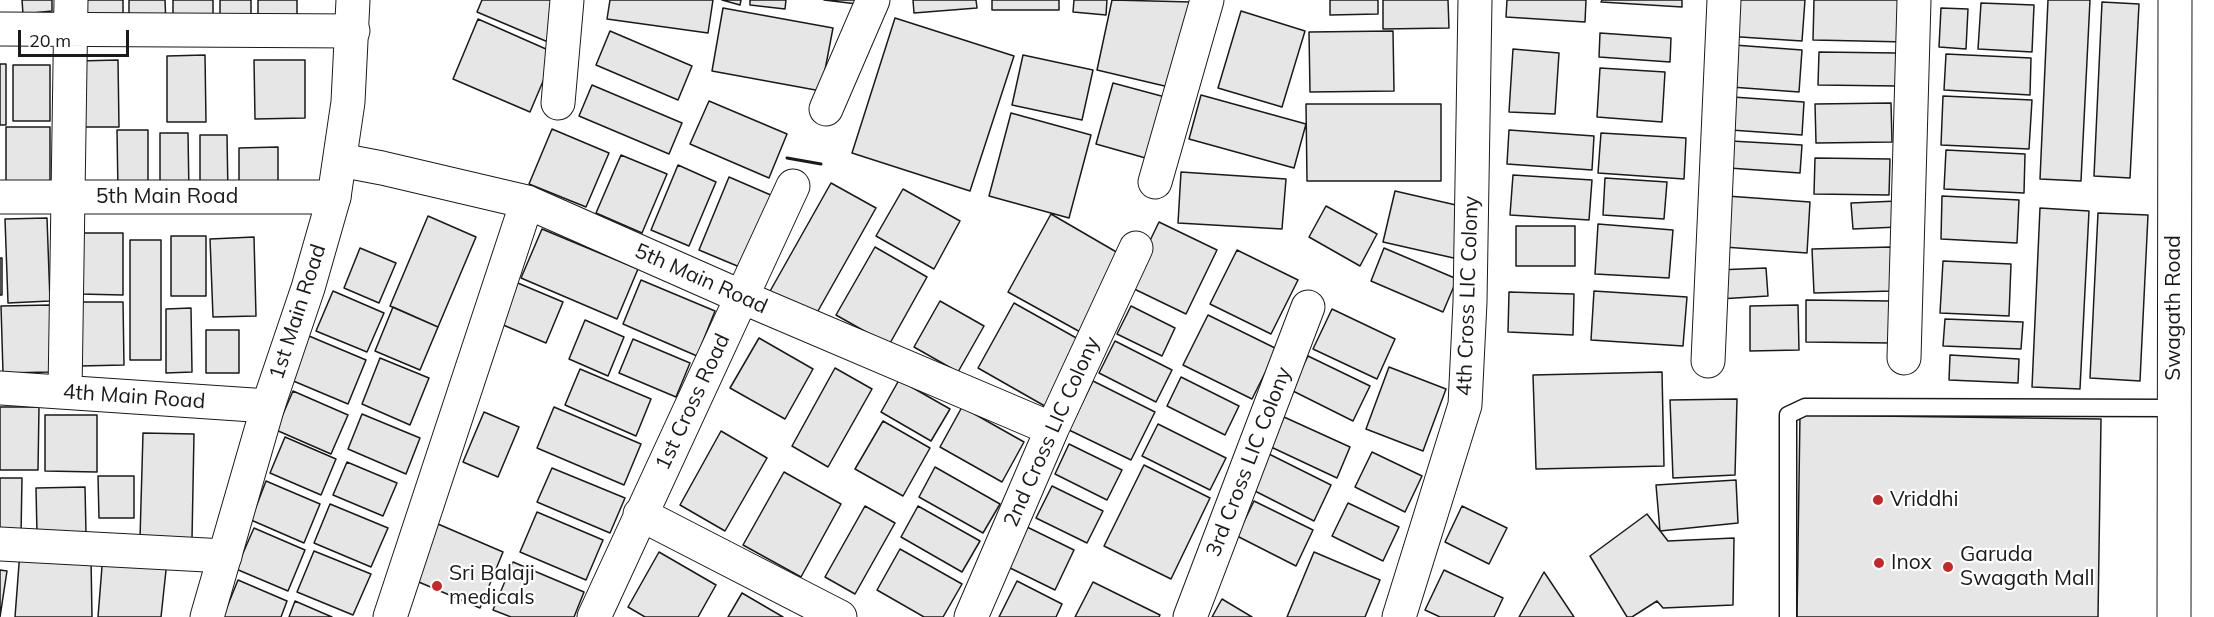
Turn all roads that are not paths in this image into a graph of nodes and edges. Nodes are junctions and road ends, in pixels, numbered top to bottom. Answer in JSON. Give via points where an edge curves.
{"nodes":[{"id":1,"x":567,"y":0,"type":"edge"},
{"id":2,"x":873,"y":0,"type":"edge"},
{"id":3,"x":1207,"y":0,"type":"edge"},
{"id":4,"x":1475,"y":0,"type":"edge"},
{"id":5,"x":1724,"y":0,"type":"edge"},
{"id":6,"x":1914,"y":0,"type":"edge"},
{"id":7,"x":2175,"y":0,"type":"edge"},
{"id":8,"x":71,"y":15,"type":"edge"},
{"id":9,"x":353,"y":15,"type":"edge"},
{"id":10,"x":0,"y":29,"type":"edge"},
{"id":11,"x":558,"y":103,"type":"dead end"},
{"id":12,"x":826,"y":109,"type":"dead end"},
{"id":13,"x":340,"y":160,"type":"junction"},
{"id":14,"x":1155,"y":182,"type":"dead end"},
{"id":15,"x":792,"y":186,"type":"dead end"},
{"id":16,"x":69,"y":197,"type":"junction"},
{"id":17,"x":334,"y":197,"type":"junction"},
{"id":18,"x":0,"y":198,"type":"edge"},
{"id":19,"x":526,"y":202,"type":"junction"},
{"id":20,"x":1136,"y":248,"type":"dead end"},
{"id":21,"x":742,"y":297,"type":"junction"},
{"id":22,"x":1308,"y":307,"type":"dead end"},
{"id":23,"x":1904,"y":358,"type":"dead end"},
{"id":24,"x":1708,"y":361,"type":"dead end"},
{"id":25,"x":0,"y":388,"type":"edge"},
{"id":26,"x":65,"y":392,"type":"junction"},
{"id":27,"x":268,"y":406,"type":"junction"},
{"id":28,"x":2174,"y":408,"type":"junction"},
{"id":29,"x":1052,"y":429,"type":"junction"},
{"id":30,"x":640,"y":514,"type":"junction"},
{"id":31,"x":0,"y":543,"type":"edge"},
{"id":32,"x":225,"y":556,"type":"junction"},
{"id":33,"x":207,"y":617,"type":"edge"},
{"id":34,"x":390,"y":617,"type":"edge"},
{"id":35,"x":594,"y":617,"type":"edge"},
{"id":36,"x":840,"y":617,"type":"edge"},
{"id":37,"x":971,"y":617,"type":"edge"},
{"id":38,"x":1190,"y":617,"type":"edge"},
{"id":39,"x":1399,"y":617,"type":"edge"},
{"id":40,"x":1788,"y":617,"type":"edge"},
{"id":41,"x":2174,"y":617,"type":"edge"}],
"edges":[{"from":1,"to":11,"type":"street"},
{"from":2,"to":12,"type":"street"},
{"from":3,"to":14,"type":"street"},
{"from":4,"to":39,"type":"street","name":"4th Cross LIC Colony","via":[[1465,405]]},
{"from":5,"to":24,"type":"street"},
{"from":6,"to":23,"type":"street"},
{"from":7,"to":28,"type":"street","name":"Swagath Road"},
{"from":8,"to":9,"type":"street"},
{"from":8,"to":10,"type":"street"},
{"from":8,"to":16,"type":"street"},
{"from":9,"to":13,"type":"street","name":"1st Main Road"},
{"from":13,"to":17,"type":"street","name":"1st Main Road"},
{"from":13,"to":19,"type":"street","name":"5th Main Road"},
{"from":15,"to":21,"type":"street","name":"1st Cross Road"},
{"from":16,"to":17,"type":"street","name":"5th Main Road"},
{"from":16,"to":18,"type":"street","name":"5th Main Road"},
{"from":16,"to":26,"type":"street"},
{"from":17,"to":27,"type":"street","name":"1st Main Road"},
{"from":19,"to":21,"type":"street","name":"5th Main Road"},
{"from":19,"to":34,"type":"street"},
{"from":20,"to":29,"type":"street","name":"2nd Cross LIC Colony"},
{"from":21,"to":29,"type":"street","name":"5th Main Road"},
{"from":21,"to":30,"type":"street","name":"1st Cross Road"},
{"from":22,"to":38,"type":"street","name":"3rd Cross LIC Colony"},
{"from":25,"to":26,"type":"street","name":"4th Main Road"},
{"from":26,"to":27,"type":"street","name":"4th Main Road"},
{"from":27,"to":32,"type":"street","name":"1st Main Road"},
{"from":28,"to":40,"type":"lane","via":[[1805,407],[1788,415]]},
{"from":28,"to":41,"type":"street","name":"Swagath Road"},
{"from":29,"to":37,"type":"street","name":"2nd Cross LIC Colony"},
{"from":30,"to":35,"type":"street","name":"1st Cross Road"},
{"from":30,"to":36,"type":"street"},
{"from":31,"to":32,"type":"street"},
{"from":32,"to":33,"type":"street","name":"1st Main Road"}]}
